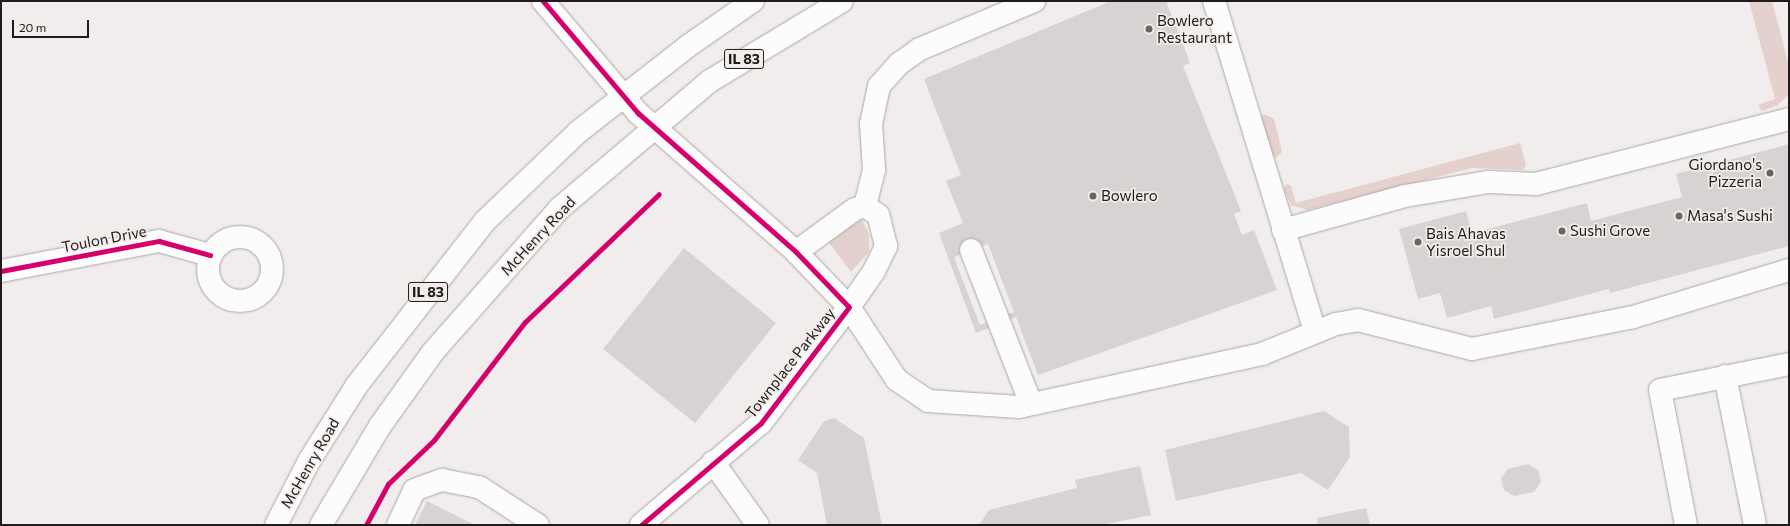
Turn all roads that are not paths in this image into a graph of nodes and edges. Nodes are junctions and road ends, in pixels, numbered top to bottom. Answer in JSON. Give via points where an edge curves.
{"nodes":[{"id":1,"x":543,"y":1,"type":"edge"},
{"id":2,"x":753,"y":1,"type":"edge"},
{"id":3,"x":842,"y":1,"type":"edge"},
{"id":4,"x":1034,"y":1,"type":"edge"},
{"id":5,"x":1214,"y":1,"type":"edge"},
{"id":6,"x":625,"y":96,"type":"junction"},
{"id":7,"x":1789,"y":119,"type":"edge"},
{"id":8,"x":654,"y":128,"type":"junction"},
{"id":9,"x":865,"y":206,"type":"junction"},
{"id":10,"x":1283,"y":230,"type":"junction"},
{"id":11,"x":971,"y":250,"type":"dead end"},
{"id":12,"x":796,"y":252,"type":"junction"},
{"id":13,"x":210,"y":255,"type":"dead end"},
{"id":14,"x":1789,"y":270,"type":"edge"},
{"id":15,"x":1,"y":271,"type":"edge"},
{"id":16,"x":849,"y":307,"type":"junction"},
{"id":17,"x":1315,"y":332,"type":"junction"},
{"id":18,"x":1789,"y":364,"type":"edge"},
{"id":19,"x":1725,"y":376,"type":"junction"},
{"id":20,"x":1031,"y":404,"type":"junction"},
{"id":21,"x":713,"y":462,"type":"junction"},
{"id":22,"x":276,"y":525,"type":"edge"},
{"id":23,"x":322,"y":525,"type":"edge"},
{"id":24,"x":398,"y":525,"type":"edge"},
{"id":25,"x":538,"y":525,"type":"edge"},
{"id":26,"x":641,"y":525,"type":"edge"},
{"id":27,"x":758,"y":525,"type":"edge"},
{"id":28,"x":1686,"y":525,"type":"edge"},
{"id":29,"x":1755,"y":525,"type":"edge"}],
"edges":[{"from":1,"to":6,"type":"main road","name":"Townplace Parkway"},
{"from":2,"to":6,"type":"main road","name":"McHenry Road","number":"IL 83"},
{"from":3,"to":8,"type":"main road","name":"McHenry Road","number":"IL 83","via":[[710,81]]},
{"from":4,"to":9,"type":"main road","via":[[920,49],[900,63],[879,86],[871,124],[874,169]]},
{"from":5,"to":10,"type":"main road"},
{"from":6,"to":8,"type":"main road","name":"Townplace Parkway"},
{"from":6,"to":22,"type":"main road","name":"McHenry Road","number":"IL 83","via":[[578,132],[485,221],[356,386],[309,461]]},
{"from":7,"to":10,"type":"main road","via":[[1536,184],[1489,182],[1405,196]]},
{"from":8,"to":12,"type":"main road","name":"Townplace Parkway"},
{"from":8,"to":23,"type":"main road","name":"McHenry Road","number":"IL 83","via":[[560,208],[433,352],[380,426]]},
{"from":9,"to":12,"type":"main road","via":[[855,209]]},
{"from":9,"to":16,"type":"main road","via":[[878,214],[886,246],[874,271]]},
{"from":10,"to":17,"type":"main road"},
{"from":11,"to":20,"type":"main road"},
{"from":12,"to":16,"type":"main road","name":"Townplace Parkway"},
{"from":13,"to":15,"type":"main road","name":"Toulon Drive","via":[[159,241]]},
{"from":14,"to":17,"type":"main road","via":[[1633,317],[1472,349],[1358,320]]},
{"from":16,"to":20,"type":"main road","via":[[897,380],[928,401],[1019,407]]},
{"from":16,"to":21,"type":"main road","name":"Townplace Parkway","via":[[761,423]]},
{"from":17,"to":20,"type":"main road","via":[[1262,354]]},
{"from":18,"to":19,"type":"main road"},
{"from":19,"to":28,"type":"main road","via":[[1660,390]]},
{"from":19,"to":29,"type":"main road"},
{"from":21,"to":26,"type":"main road","name":"Townplace Parkway"},
{"from":21,"to":27,"type":"main road"},
{"from":24,"to":25,"type":"main road","via":[[414,490],[442,480],[479,487]]}]}
